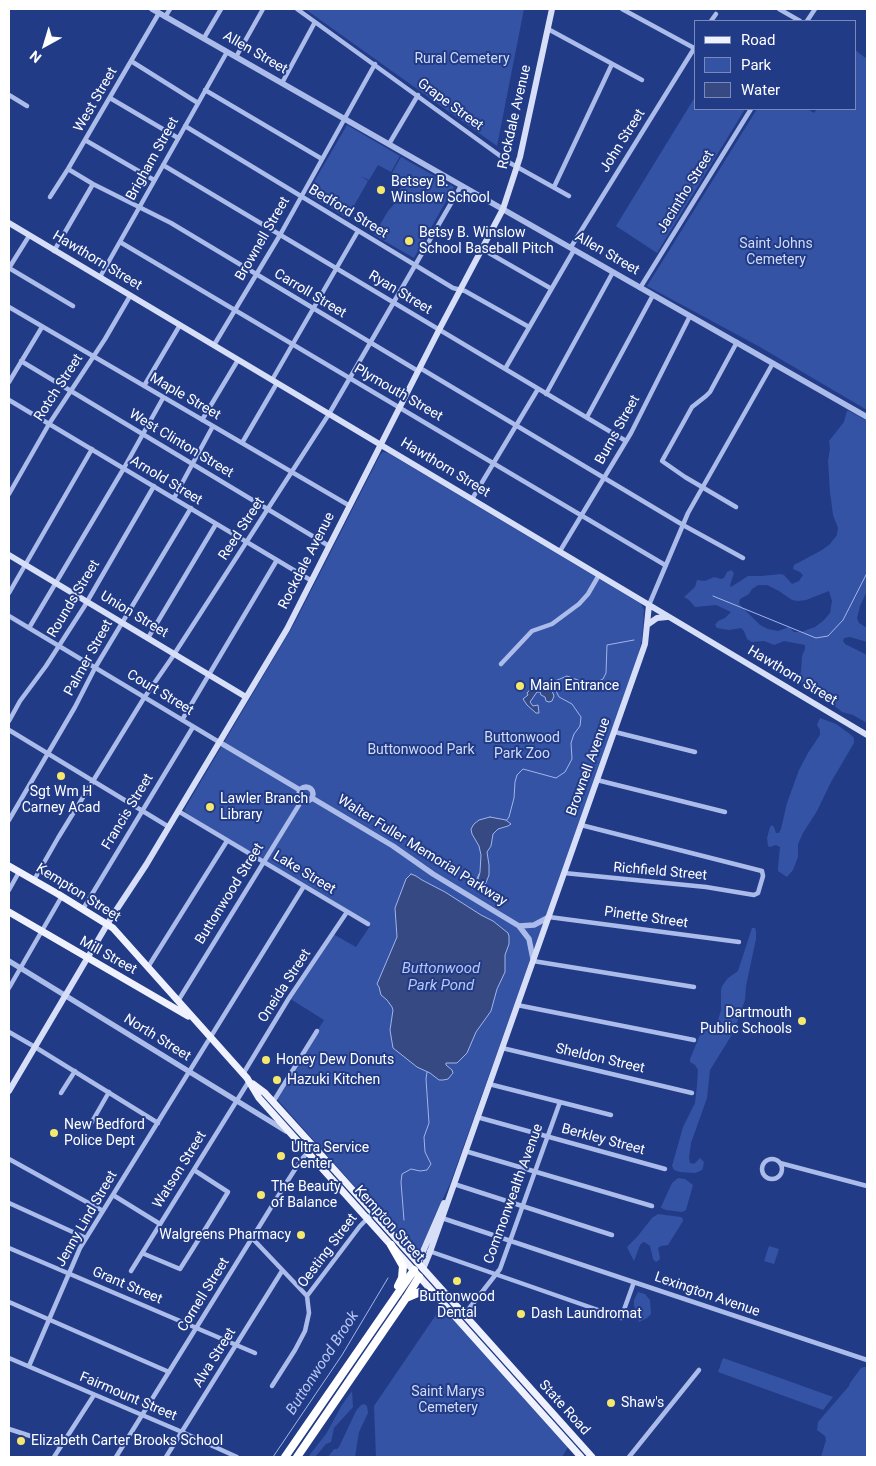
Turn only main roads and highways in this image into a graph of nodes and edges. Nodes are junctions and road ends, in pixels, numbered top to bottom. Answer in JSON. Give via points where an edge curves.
{"nodes":[{"id":1,"x":552,"y":9,"type":"edge"},
{"id":2,"x":9,"y":223,"type":"edge"},
{"id":3,"x":380,"y":445,"type":"junction"},
{"id":4,"x":9,"y":555,"type":"edge"},
{"id":5,"x":650,"y":605,"type":"junction"},
{"id":6,"x":668,"y":617,"type":"junction"},
{"id":7,"x":647,"y":625,"type":"junction"},
{"id":8,"x":246,"y":697,"type":"junction"},
{"id":9,"x":867,"y":735,"type":"edge"},
{"id":10,"x":9,"y":866,"type":"edge"},
{"id":11,"x":9,"y":912,"type":"edge"},
{"id":12,"x":108,"y":924,"type":"junction"},
{"id":13,"x":88,"y":959,"type":"junction"},
{"id":14,"x":195,"y":1020,"type":"junction"},
{"id":15,"x":249,"y":1081,"type":"junction"},
{"id":16,"x":9,"y":1091,"type":"edge"},
{"id":17,"x":280,"y":1115,"type":"junction"},
{"id":18,"x":311,"y":1149,"type":"junction"},
{"id":19,"x":391,"y":1244,"type":"junction"},
{"id":20,"x":421,"y":1266,"type":"junction"},
{"id":21,"x":414,"y":1270,"type":"junction"},
{"id":22,"x":419,"y":1277,"type":"junction"},
{"id":23,"x":435,"y":1294,"type":"junction"},
{"id":24,"x":406,"y":1298,"type":"junction"},
{"id":25,"x":372,"y":1330,"type":"junction"},
{"id":26,"x":519,"y":1375,"type":"junction"},
{"id":27,"x":513,"y":1381,"type":"junction"},
{"id":28,"x":285,"y":1457,"type":"edge"},
{"id":29,"x":297,"y":1457,"type":"edge"},
{"id":30,"x":581,"y":1457,"type":"edge"},
{"id":31,"x":592,"y":1457,"type":"edge"}],
"edges":[{"from":1,"to":3,"type":"main road","name":"Rockdale Avenue","via":[[517,167],[502,209]]},
{"from":2,"to":3,"type":"main road","name":"Hawthorn Street"},
{"from":3,"to":5,"type":"main road","name":"Hawthorn Street"},
{"from":3,"to":8,"type":"main road","name":"Rockdale Avenue","via":[[284,634]]},
{"from":4,"to":8,"type":"main road","name":"Union Street"},
{"from":5,"to":6,"type":"main road","name":"Hawthorn Street"},
{"from":5,"to":7,"type":"main road","name":"Brownell Avenue"},
{"from":6,"to":7,"type":"main road","via":[[658,618]]},
{"from":6,"to":9,"type":"main road","name":"Hawthorn Street"},
{"from":7,"to":20,"type":"main road","name":"Brownell Avenue","via":[[641,657],[615,732],[454,1184]]},
{"from":8,"to":12,"type":"main road","name":"Rockdale Avenue"},
{"from":10,"to":12,"type":"main road","name":"Kempton Street"},
{"from":11,"to":13,"type":"main road","name":"Mill Street"},
{"from":12,"to":13,"type":"main road","name":"Rockdale Avenue"},
{"from":12,"to":14,"type":"main road","name":"Kempton Street"},
{"from":13,"to":14,"type":"main road","name":"Mill Street"},
{"from":13,"to":16,"type":"main road","name":"Rockdale Avenue"},
{"from":14,"to":15,"type":"main road","name":"Kempton Street"},
{"from":15,"to":17,"type":"main road","name":"Kempton Street","via":[[259,1098]]},
{"from":15,"to":17,"type":"main road","name":"Kempton Street","via":[[265,1093]]},
{"from":17,"to":18,"type":"main road","name":"Kempton Street"},
{"from":17,"to":18,"type":"main road","name":"Kempton Street","via":[[292,1134]]},
{"from":18,"to":19,"type":"main road","name":"Kempton Street"},
{"from":18,"to":20,"type":"main road","name":"Kempton Street"},
{"from":19,"to":21,"type":"main road","name":"Kempton Street"},
{"from":19,"to":25,"type":"highway","via":[[403,1266],[402,1278]]},
{"from":20,"to":21,"type":"main road","name":"Brownell Avenue"},
{"from":20,"to":22,"type":"main road","name":"Brownell Avenue"},
{"from":20,"to":26,"type":"main road","name":"Kempton Street"},
{"from":21,"to":22,"type":"main road","name":"Kempton Street"},
{"from":21,"to":25,"type":"highway"},
{"from":22,"to":23,"type":"main road","name":"Kempton Street"},
{"from":22,"to":24,"type":"highway"},
{"from":23,"to":24,"type":"highway","via":[[420,1292]]},
{"from":23,"to":27,"type":"main road","name":"Kempton Street"},
{"from":24,"to":29,"type":"highway"},
{"from":25,"to":28,"type":"highway"},
{"from":26,"to":27,"type":"main road"},
{"from":26,"to":31,"type":"main road","name":"State Road"},
{"from":27,"to":30,"type":"main road","name":"State Road"}]}
